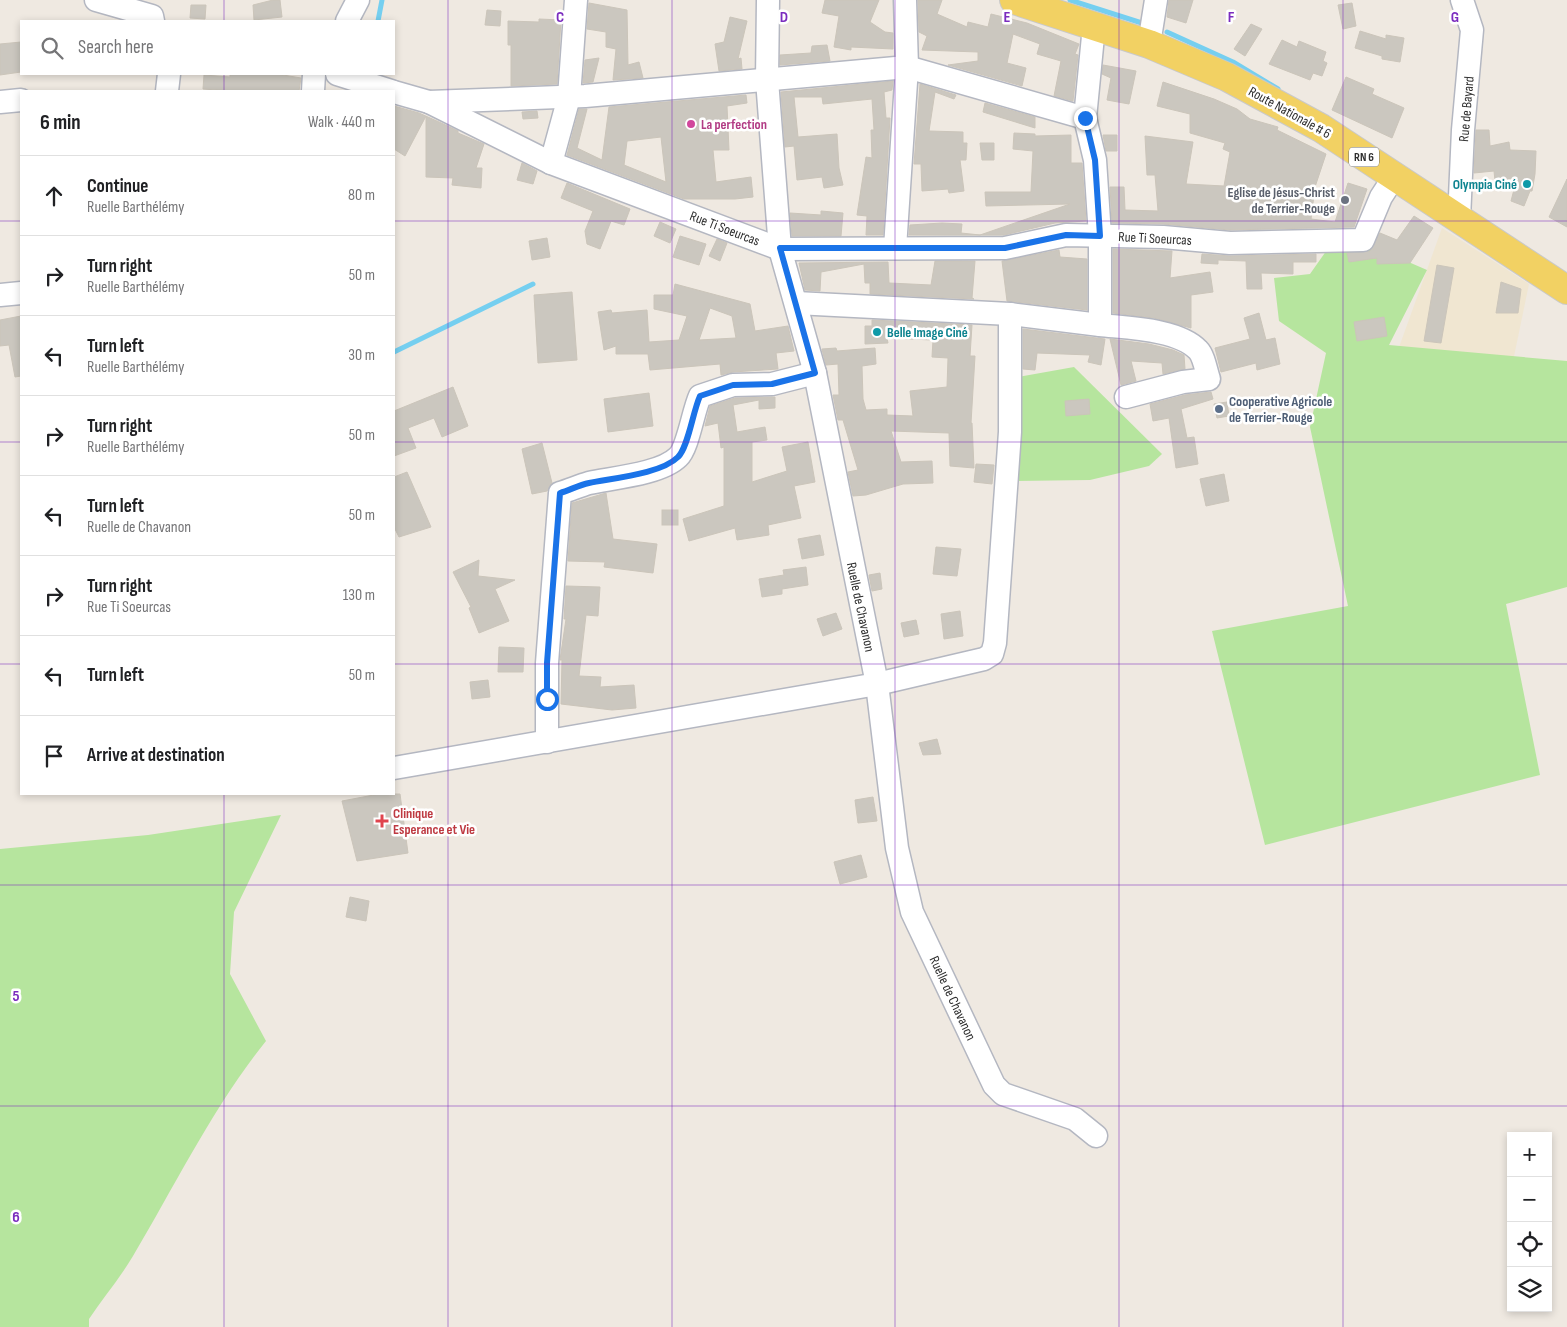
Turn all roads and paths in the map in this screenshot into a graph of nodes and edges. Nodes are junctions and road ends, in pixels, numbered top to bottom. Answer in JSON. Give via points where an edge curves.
{"nodes":[{"id":1,"x":96,"y":0,"type":"edge"},
{"id":2,"x":358,"y":0,"type":"edge"},
{"id":3,"x":576,"y":0,"type":"edge"},
{"id":4,"x":768,"y":0,"type":"edge"},
{"id":5,"x":905,"y":0,"type":"edge"},
{"id":6,"x":1014,"y":0,"type":"edge"},
{"id":7,"x":1156,"y":0,"type":"edge"},
{"id":8,"x":1462,"y":0,"type":"edge"},
{"id":9,"x":152,"y":12,"type":"edge"},
{"id":10,"x":348,"y":20,"type":"edge"},
{"id":11,"x":1094,"y":26,"type":"junction"},
{"id":12,"x":1149,"y":44,"type":"junction"},
{"id":13,"x":907,"y":67,"type":"junction"},
{"id":14,"x":169,"y":75,"type":"edge"},
{"id":15,"x":314,"y":75,"type":"edge"},
{"id":16,"x":340,"y":75,"type":"edge"},
{"id":17,"x":767,"y":80,"type":"junction"},
{"id":18,"x":166,"y":90,"type":"edge"},
{"id":19,"x":313,"y":90,"type":"edge"},
{"id":20,"x":386,"y":90,"type":"edge"},
{"id":21,"x":395,"y":93,"type":"edge"},
{"id":22,"x":570,"y":97,"type":"junction"},
{"id":23,"x":20,"y":100,"type":"edge"},
{"id":24,"x":0,"y":102,"type":"edge"},
{"id":25,"x":429,"y":102,"type":"junction"},
{"id":26,"x":1085,"y":118,"type":"junction"},
{"id":27,"x":551,"y":163,"type":"junction"},
{"id":28,"x":1394,"y":177,"type":"junction"},
{"id":29,"x":1459,"y":219,"type":"junction"},
{"id":30,"x":1100,"y":236,"type":"junction"},
{"id":31,"x":780,"y":248,"type":"junction"},
{"id":32,"x":895,"y":248,"type":"junction"},
{"id":33,"x":1567,"y":290,"type":"edge"},
{"id":34,"x":20,"y":292,"type":"edge"},
{"id":35,"x":0,"y":295,"type":"edge"},
{"id":36,"x":796,"y":303,"type":"junction"},
{"id":37,"x":1010,"y":314,"type":"junction"},
{"id":38,"x":1100,"y":325,"type":"junction"},
{"id":39,"x":815,"y":373,"type":"junction"},
{"id":40,"x":1126,"y":397,"type":"dead end"},
{"id":41,"x":877,"y":684,"type":"junction"},
{"id":42,"x":547,"y":742,"type":"junction"},
{"id":43,"x":395,"y":768,"type":"edge"},
{"id":44,"x":1096,"y":1136,"type":"dead end"}],
"edges":[{"from":1,"to":9,"type":"street"},
{"from":2,"to":10,"type":"street"},
{"from":3,"to":22,"type":"street"},
{"from":4,"to":17,"type":"street","name":"Ruelle de Chavanon"},
{"from":5,"to":13,"type":"street"},
{"from":6,"to":11,"type":"main road","name":"Route Nationale # 6","number":"RN 6"},
{"from":7,"to":12,"type":"street"},
{"from":8,"to":29,"type":"street","name":"Rue de Bayard","via":[[1472,30]]},
{"from":11,"to":12,"type":"main road","name":"Route Nationale # 6","number":"RN 6"},
{"from":11,"to":26,"type":"street"},
{"from":12,"to":28,"type":"main road","name":"Route Nationale # 6","number":"RN 6","via":[[1227,76],[1321,128]]},
{"from":13,"to":17,"type":"street"},
{"from":13,"to":26,"type":"street"},
{"from":13,"to":32,"type":"street"},
{"from":14,"to":18,"type":"street"},
{"from":15,"to":19,"type":"street"},
{"from":16,"to":20,"type":"street"},
{"from":17,"to":22,"type":"street"},
{"from":17,"to":31,"type":"street","name":"Ruelle de Chavanon"},
{"from":21,"to":25,"type":"street"},
{"from":22,"to":25,"type":"street"},
{"from":22,"to":27,"type":"street"},
{"from":23,"to":24,"type":"street"},
{"from":25,"to":27,"type":"street","name":"Rue Ti Soeurcas"},
{"from":26,"to":30,"type":"street","via":[[1095,160]]},
{"from":27,"to":31,"type":"street","name":"Rue Ti Soeurcas"},
{"from":28,"to":29,"type":"main road","name":"Route Nationale # 6","number":"RN 6"},
{"from":28,"to":30,"type":"street","name":"Rue Ti Soeurcas","via":[[1381,197],[1363,240],[1230,243]]},
{"from":29,"to":33,"type":"main road","name":"Route Nationale # 6","number":"RN 6"},
{"from":30,"to":32,"type":"street","name":"Rue Ti Soeurcas","via":[[1066,235],[1005,248]]},
{"from":30,"to":38,"type":"street"},
{"from":31,"to":32,"type":"street","name":"Rue Ti Soeurcas"},
{"from":31,"to":36,"type":"street","name":"Ruelle de Chavanon"},
{"from":34,"to":35,"type":"street"},
{"from":36,"to":37,"type":"street"},
{"from":36,"to":39,"type":"street","name":"Ruelle de Chavanon"},
{"from":37,"to":38,"type":"street"},
{"from":37,"to":41,"type":"street","via":[[1010,432],[992,654],[984,659]]},
{"from":38,"to":40,"type":"street","via":[[1139,329],[1183,339],[1199,350],[1209,379],[1183,382]]},
{"from":39,"to":41,"type":"street","name":"Ruelle de Chavanon"},
{"from":39,"to":42,"type":"street","via":[[772,384],[733,385],[700,396],[685,445],[678,457],[640,474],[587,484],[560,493],[547,663]]},
{"from":41,"to":42,"type":"street"},
{"from":41,"to":44,"type":"street","name":"Ruelle de Chavanon","via":[[897,848],[912,912],[994,1084],[1003,1094],[1075,1119]]},
{"from":42,"to":43,"type":"street"}]}
